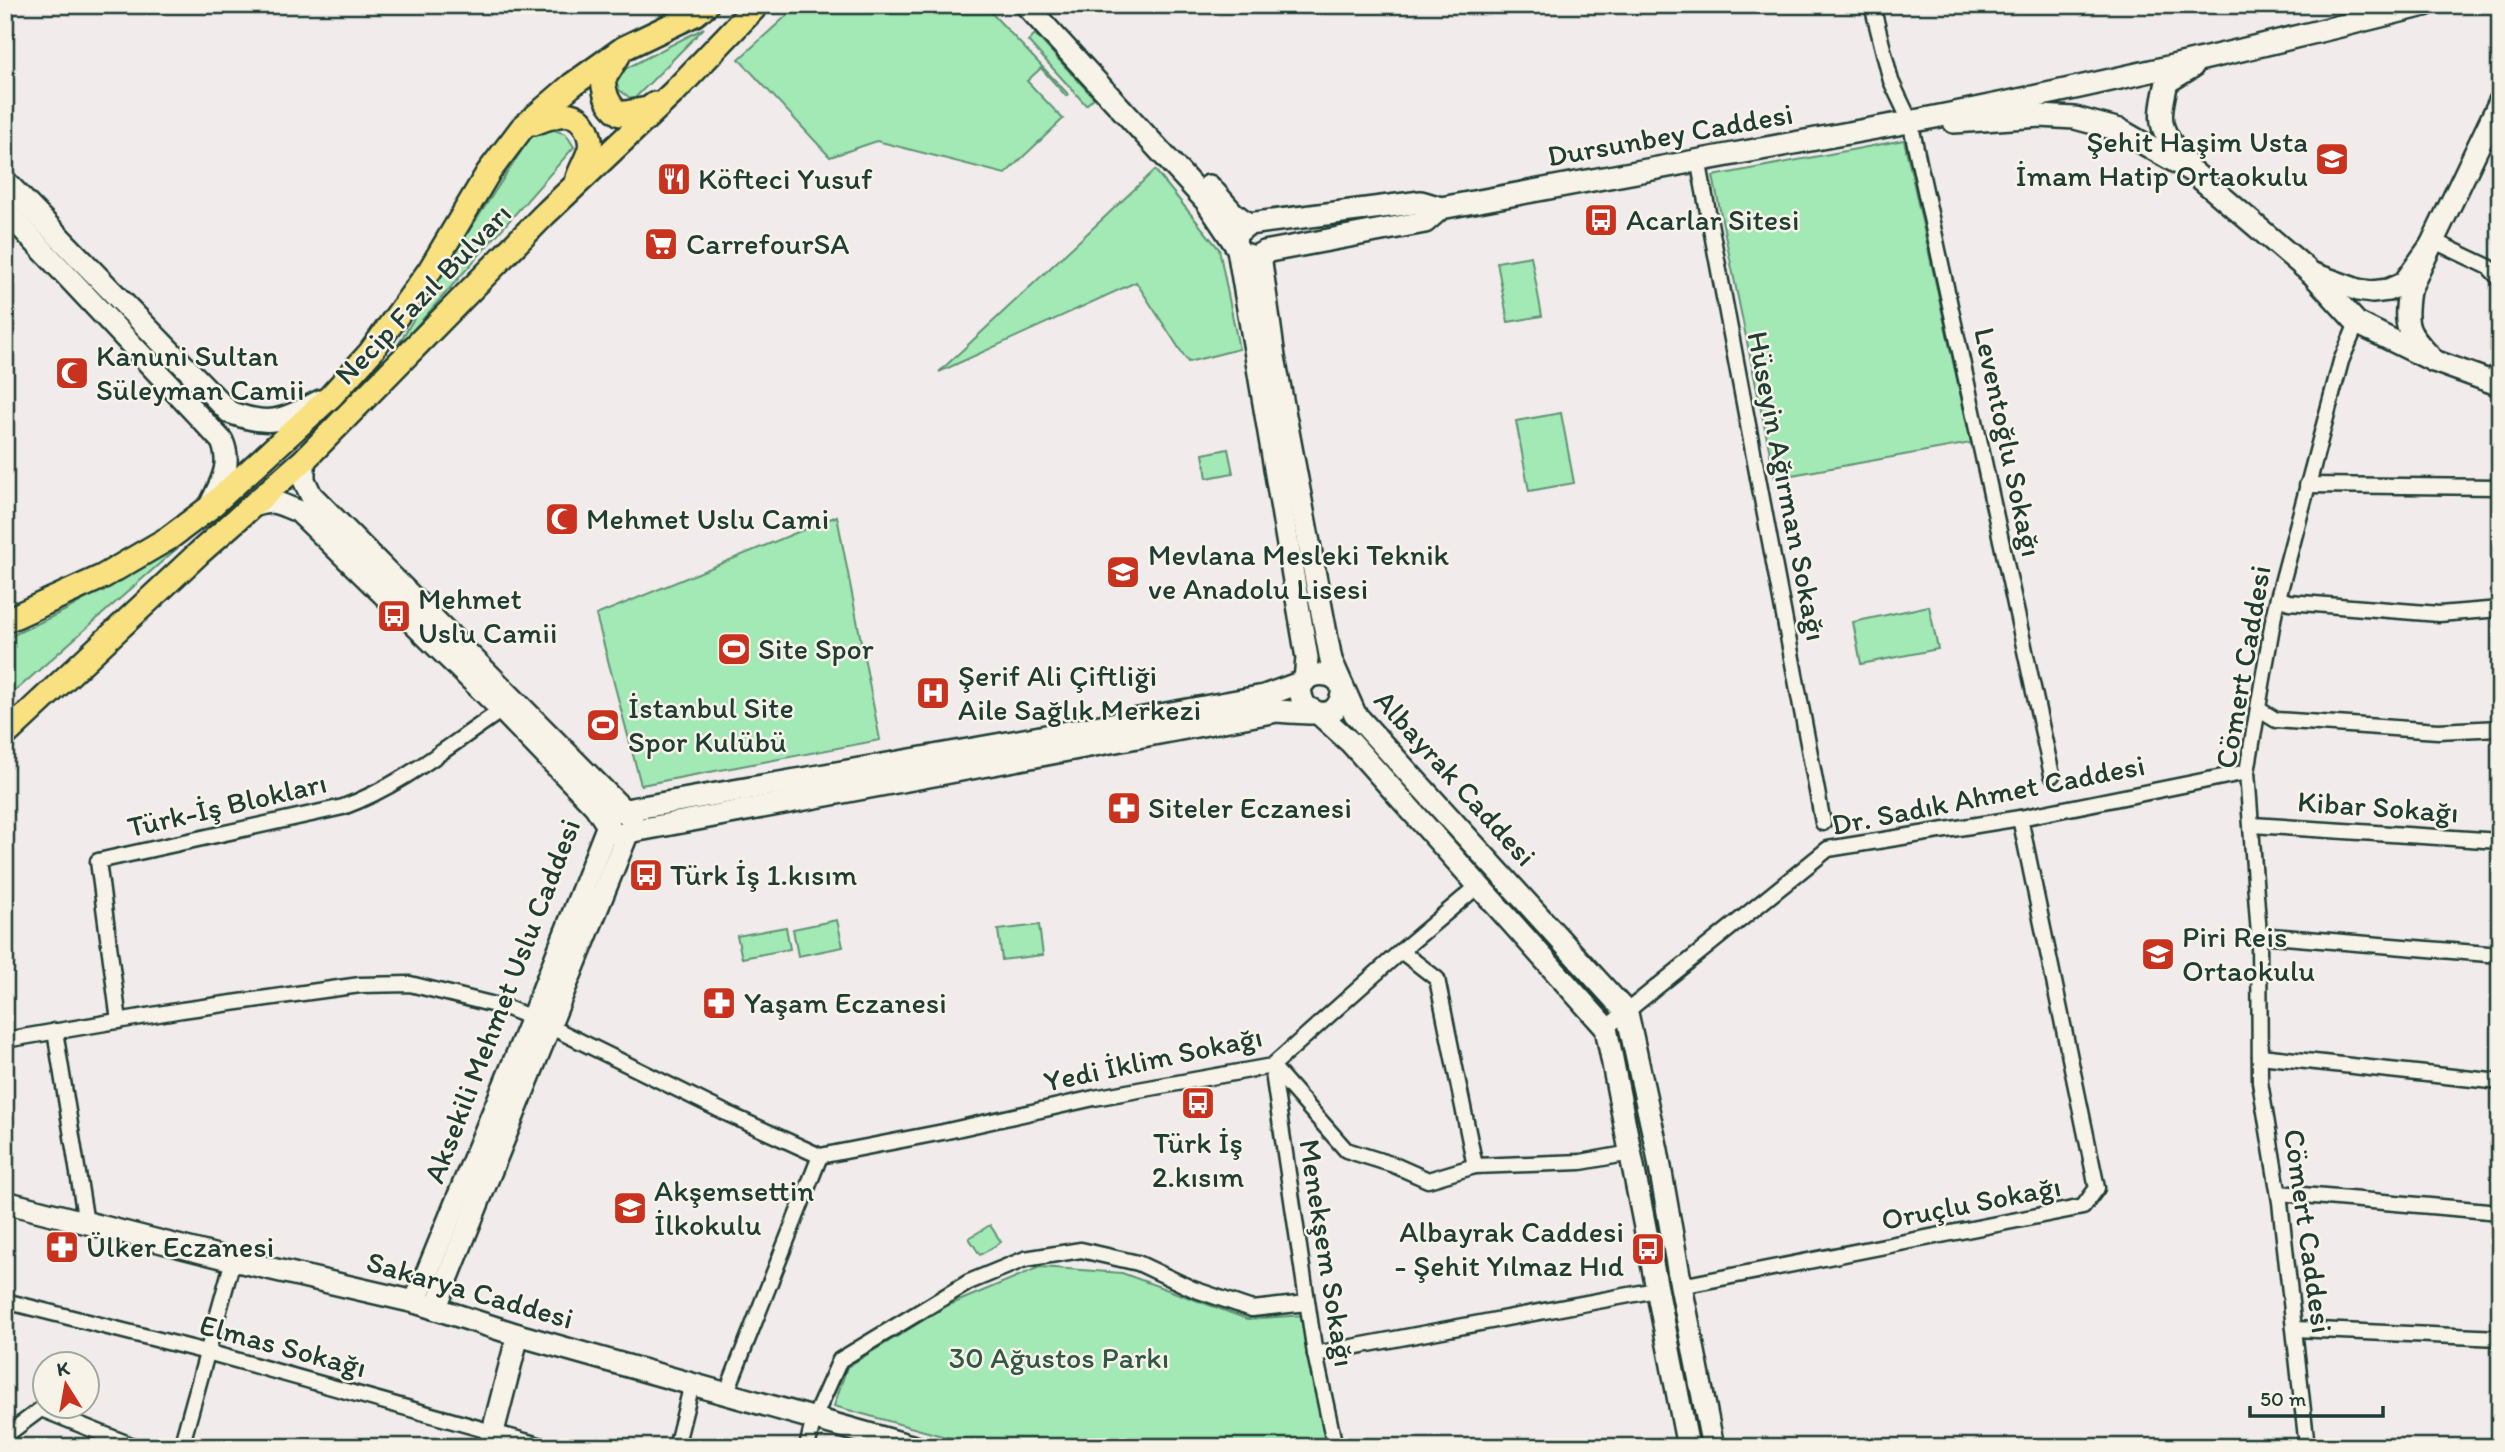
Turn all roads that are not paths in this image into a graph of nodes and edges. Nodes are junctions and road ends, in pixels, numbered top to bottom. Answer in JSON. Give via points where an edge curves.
{"nodes":[{"id":1,"x":706,"y":5,"type":"edge"},
{"id":2,"x":757,"y":5,"type":"edge"},
{"id":3,"x":1026,"y":5,"type":"edge"},
{"id":4,"x":1045,"y":5,"type":"edge"},
{"id":5,"x":1872,"y":5,"type":"edge"},
{"id":6,"x":2425,"y":5,"type":"edge"},
{"id":7,"x":624,"y":48,"type":"junction"},
{"id":8,"x":2206,"y":59,"type":"junction"},
{"id":9,"x":674,"y":92,"type":"junction"},
{"id":10,"x":2500,"y":101,"type":"edge"},
{"id":11,"x":1910,"y":121,"type":"junction"},
{"id":12,"x":522,"y":128,"type":"junction"},
{"id":13,"x":1698,"y":159,"type":"junction"},
{"id":14,"x":2193,"y":172,"type":"junction"},
{"id":15,"x":5,"y":181,"type":"edge"},
{"id":16,"x":573,"y":187,"type":"junction"},
{"id":17,"x":1441,"y":208,"type":"junction"},
{"id":18,"x":5,"y":210,"type":"edge"},
{"id":19,"x":1253,"y":224,"type":"junction"},
{"id":20,"x":2434,"y":241,"type":"junction"},
{"id":21,"x":54,"y":246,"type":"junction"},
{"id":22,"x":1236,"y":246,"type":"junction"},
{"id":23,"x":1262,"y":253,"type":"junction"},
{"id":24,"x":2311,"y":273,"type":"junction"},
{"id":25,"x":2500,"y":279,"type":"edge"},
{"id":26,"x":2357,"y":323,"type":"junction"},
{"id":27,"x":2434,"y":361,"type":"junction"},
{"id":28,"x":2496,"y":378,"type":"edge"},
{"id":29,"x":331,"y":396,"type":"junction"},
{"id":30,"x":304,"y":460,"type":"junction"},
{"id":31,"x":2307,"y":485,"type":"junction"},
{"id":32,"x":2500,"y":487,"type":"edge"},
{"id":33,"x":253,"y":506,"type":"junction"},
{"id":34,"x":209,"y":508,"type":"junction"},
{"id":35,"x":2278,"y":598,"type":"junction"},
{"id":36,"x":2500,"y":610,"type":"edge"},
{"id":37,"x":5,"y":621,"type":"edge"},
{"id":38,"x":1305,"y":681,"type":"junction"},
{"id":39,"x":1341,"y":687,"type":"junction"},
{"id":40,"x":2258,"y":709,"type":"junction"},
{"id":41,"x":502,"y":710,"type":"junction"},
{"id":42,"x":1318,"y":713,"type":"junction"},
{"id":43,"x":2500,"y":728,"type":"edge"},
{"id":44,"x":5,"y":735,"type":"edge"},
{"id":45,"x":2247,"y":772,"type":"junction"},
{"id":46,"x":2052,"y":775,"type":"dead end"},
{"id":47,"x":2020,"y":818,"type":"junction"},
{"id":48,"x":620,"y":823,"type":"junction"},
{"id":49,"x":1823,"y":823,"type":"dead end"},
{"id":50,"x":2252,"y":825,"type":"junction"},
{"id":51,"x":2500,"y":841,"type":"edge"},
{"id":52,"x":1496,"y":870,"type":"junction"},
{"id":53,"x":1479,"y":885,"type":"junction"},
{"id":54,"x":2259,"y":935,"type":"junction"},
{"id":55,"x":1401,"y":951,"type":"junction"},
{"id":56,"x":2500,"y":955,"type":"edge"},
{"id":57,"x":1627,"y":1013,"type":"junction"},
{"id":58,"x":119,"y":1021,"type":"junction"},
{"id":59,"x":540,"y":1022,"type":"junction"},
{"id":60,"x":1606,"y":1028,"type":"junction"},
{"id":61,"x":55,"y":1031,"type":"junction"},
{"id":62,"x":5,"y":1040,"type":"edge"},
{"id":63,"x":2260,"y":1056,"type":"junction"},
{"id":64,"x":1272,"y":1066,"type":"junction"},
{"id":65,"x":2500,"y":1082,"type":"edge"},
{"id":66,"x":1657,"y":1150,"type":"junction"},
{"id":67,"x":1631,"y":1153,"type":"junction"},
{"id":68,"x":820,"y":1156,"type":"junction"},
{"id":69,"x":1475,"y":1166,"type":"junction"},
{"id":70,"x":2279,"y":1193,"type":"junction"},
{"id":71,"x":5,"y":1202,"type":"edge"},
{"id":72,"x":2500,"y":1212,"type":"edge"},
{"id":73,"x":86,"y":1223,"type":"junction"},
{"id":74,"x":233,"y":1260,"type":"junction"},
{"id":75,"x":1681,"y":1286,"type":"junction"},
{"id":76,"x":1656,"y":1290,"type":"junction"},
{"id":77,"x":5,"y":1301,"type":"edge"},
{"id":78,"x":415,"y":1302,"type":"junction"},
{"id":79,"x":1307,"y":1303,"type":"junction"},
{"id":80,"x":435,"y":1309,"type":"junction"},
{"id":81,"x":2295,"y":1329,"type":"junction"},
{"id":82,"x":519,"y":1335,"type":"junction"},
{"id":83,"x":2500,"y":1338,"type":"edge"},
{"id":84,"x":207,"y":1352,"type":"junction"},
{"id":85,"x":1315,"y":1354,"type":"junction"},
{"id":86,"x":692,"y":1384,"type":"junction"},
{"id":87,"x":726,"y":1394,"type":"junction"},
{"id":88,"x":814,"y":1418,"type":"junction"},
{"id":89,"x":5,"y":1436,"type":"edge"},
{"id":90,"x":491,"y":1439,"type":"edge"},
{"id":91,"x":136,"y":1447,"type":"edge"},
{"id":92,"x":181,"y":1447,"type":"edge"},
{"id":93,"x":546,"y":1447,"type":"edge"},
{"id":94,"x":676,"y":1447,"type":"edge"},
{"id":95,"x":807,"y":1447,"type":"edge"},
{"id":96,"x":915,"y":1447,"type":"edge"},
{"id":97,"x":1335,"y":1447,"type":"edge"},
{"id":98,"x":1688,"y":1447,"type":"edge"},
{"id":99,"x":1713,"y":1447,"type":"edge"},
{"id":100,"x":2307,"y":1447,"type":"edge"}],
"edges":[{"from":1,"to":7,"type":"main road","name":"Necip Fazıl Bulvarı"},
{"from":2,"to":9,"type":"main road","name":"Necip Fazıl Bulvarı"},
{"from":3,"to":22,"type":"street","via":[[1206,201]]},
{"from":4,"to":19,"type":"street","via":[[1233,213]]},
{"from":5,"to":11,"type":"street","name":"Leventoğlu Sokağı","via":[[1891,81]]},
{"from":6,"to":8,"type":"street"},
{"from":7,"to":9,"type":"main road","via":[[603,80],[610,106],[620,114],[648,109]]},
{"from":7,"to":12,"type":"main road","name":"Necip Fazıl Bulvarı"},
{"from":8,"to":11,"type":"street","name":"Dursunbey Caddesi"},
{"from":8,"to":14,"type":"street","name":"Dursunbey Caddesi","via":[[2168,82],[2160,114],[2163,133]]},
{"from":9,"to":16,"type":"main road","name":"Necip Fazıl Bulvarı"},
{"from":10,"to":20,"type":"street"},
{"from":11,"to":13,"type":"street","name":"Dursunbey Caddesi"},
{"from":11,"to":14,"type":"street","name":"Dursunbey Caddesi","via":[[2075,118],[2120,130]]},
{"from":11,"to":46,"type":"street","name":"Leventoğlu Sokağı"},
{"from":12,"to":16,"type":"main road","via":[[569,114],[583,121],[590,150]]},
{"from":12,"to":29,"type":"main road","name":"Necip Fazıl Bulvarı","via":[[488,173],[430,270],[370,353]]},
{"from":13,"to":17,"type":"street","name":"Dursunbey Caddesi"},
{"from":13,"to":49,"type":"street","name":"Hüseyin Ağırman Sokağı"},
{"from":14,"to":24,"type":"street","name":"Dursunbey Caddesi"},
{"from":15,"to":21,"type":"street"},
{"from":16,"to":30,"type":"main road","name":"Necip Fazıl Bulvarı"},
{"from":17,"to":19,"type":"street","name":"Dursunbey Caddesi","via":[[1421,202]]},
{"from":17,"to":23,"type":"street","name":"Dursunbey Caddesi","via":[[1424,222]]},
{"from":18,"to":21,"type":"street"},
{"from":19,"to":22,"type":"street","via":[[1236,234]]},
{"from":19,"to":23,"type":"street","via":[[1263,227],[1268,236],[1268,247]]},
{"from":20,"to":24,"type":"street","name":"Dursunbey Caddesi","via":[[2404,283],[2389,290],[2358,290]]},
{"from":20,"to":25,"type":"street","via":[[2488,267]]},
{"from":20,"to":27,"type":"street","via":[[2409,291],[2405,316],[2411,336]]},
{"from":21,"to":29,"type":"street","via":[[229,412],[252,421],[282,420]]},
{"from":21,"to":34,"type":"street","via":[[222,441],[227,469]]},
{"from":22,"to":23,"type":"street","name":"Dursunbey Caddesi","via":[[1245,256]]},
{"from":22,"to":38,"type":"street","via":[[1307,658]]},
{"from":23,"to":39,"type":"street","name":"Albayrak Caddesi","via":[[1286,423],[1331,660]]},
{"from":24,"to":26,"type":"street"},
{"from":26,"to":27,"type":"street"},
{"from":26,"to":31,"type":"street","name":"Cömert Caddesi","via":[[2341,361]]},
{"from":27,"to":28,"type":"street"},
{"from":29,"to":34,"type":"main road","name":"Necip Fazıl Bulvarı"},
{"from":30,"to":33,"type":"main road","name":"Necip Fazıl Bulvarı"},
{"from":30,"to":48,"type":"street","name":"Aksekili Mehmet Uslu Caddesi","via":[[304,480],[311,495]]},
{"from":31,"to":32,"type":"street"},
{"from":31,"to":35,"type":"street","name":"Cömert Caddesi"},
{"from":33,"to":41,"type":"street","name":"Aksekili Mehmet Uslu Caddesi","via":[[281,502],[299,511]]},
{"from":33,"to":44,"type":"main road","name":"Necip Fazıl Bulvarı"},
{"from":34,"to":37,"type":"main road","name":"Necip Fazıl Bulvarı","via":[[169,538],[102,577]]},
{"from":35,"to":36,"type":"street","via":[[2439,614]]},
{"from":35,"to":40,"type":"street","name":"Cömert Caddesi"},
{"from":38,"to":39,"type":"street","via":[[1315,674],[1328,674]]},
{"from":38,"to":42,"type":"street","via":[[1302,701]]},
{"from":38,"to":48,"type":"street","via":[[1264,696]]},
{"from":39,"to":42,"type":"street","via":[[1337,707]]},
{"from":39,"to":52,"type":"street","name":"Albayrak Caddesi","via":[[1355,715]]},
{"from":40,"to":43,"type":"street","via":[[2276,720],[2438,730]]},
{"from":40,"to":45,"type":"street","name":"Cömert Caddesi"},
{"from":41,"to":48,"type":"street","name":"Aksekili Mehmet Uslu Caddesi","via":[[595,806]]},
{"from":41,"to":58,"type":"street","name":"Türk-İş Blokları","via":[[365,799],[98,861]]},
{"from":42,"to":48,"type":"street","via":[[1277,711]]},
{"from":42,"to":53,"type":"street","name":"Albayrak Caddesi","via":[[1352,743]]},
{"from":45,"to":47,"type":"street","name":"Dr. Sadık Ahmet Caddesi"},
{"from":45,"to":50,"type":"street","name":"Cömert Caddesi"},
{"from":47,"to":57,"type":"street","name":"Dr. Sadık Ahmet Caddesi","via":[[1828,849]]},
{"from":47,"to":75,"type":"street","name":"Oruçlu Sokağı","via":[[2097,1188],[2083,1206]]},
{"from":48,"to":59,"type":"street","name":"Aksekili Mehmet Uslu Caddesi"},
{"from":50,"to":51,"type":"street","name":"Kibar Sokağı"},
{"from":50,"to":54,"type":"street","name":"Cömert Caddesi"},
{"from":52,"to":53,"type":"street"},
{"from":52,"to":57,"type":"street","name":"Albayrak Caddesi"},
{"from":53,"to":55,"type":"street","name":"Yedi İklim Sokağı"},
{"from":53,"to":60,"type":"street","name":"Albayrak Caddesi"},
{"from":54,"to":56,"type":"street"},
{"from":54,"to":63,"type":"street","name":"Cömert Caddesi"},
{"from":55,"to":64,"type":"street","name":"Yedi İklim Sokağı"},
{"from":55,"to":69,"type":"street","via":[[1437,979]]},
{"from":57,"to":60,"type":"street"},
{"from":57,"to":66,"type":"street"},
{"from":58,"to":59,"type":"street","via":[[388,984],[507,1008]]},
{"from":58,"to":61,"type":"street"},
{"from":59,"to":68,"type":"street"},
{"from":59,"to":78,"type":"street","name":"Aksekili Mehmet Uslu Caddesi"},
{"from":59,"to":80,"type":"street","name":"Aksekili Mehmet Uslu Caddesi"},
{"from":60,"to":67,"type":"street"},
{"from":61,"to":62,"type":"street"},
{"from":61,"to":73,"type":"street"},
{"from":63,"to":65,"type":"street"},
{"from":63,"to":70,"type":"street","name":"Cömert Caddesi","via":[[2260,1082]]},
{"from":64,"to":68,"type":"street","name":"Yedi İklim Sokağı"},
{"from":64,"to":69,"type":"street","via":[[1346,1150],[1428,1180]]},
{"from":64,"to":79,"type":"street","name":"Menekşem Sokağı"},
{"from":66,"to":67,"type":"street"},
{"from":66,"to":75,"type":"street"},
{"from":67,"to":69,"type":"street","via":[[1581,1161]]},
{"from":67,"to":76,"type":"street"},
{"from":68,"to":87,"type":"street"},
{"from":70,"to":72,"type":"street"},
{"from":70,"to":81,"type":"street","name":"Cömert Caddesi"},
{"from":71,"to":73,"type":"street","name":"Sakarya Caddesi"},
{"from":73,"to":74,"type":"street","name":"Sakarya Caddesi"},
{"from":74,"to":78,"type":"street","name":"Sakarya Caddesi"},
{"from":74,"to":84,"type":"street"},
{"from":75,"to":76,"type":"street"},
{"from":75,"to":99,"type":"street"},
{"from":76,"to":85,"type":"street"},
{"from":76,"to":98,"type":"street"},
{"from":77,"to":84,"type":"street","name":"Elmas Sokağı"},
{"from":78,"to":80,"type":"street","name":"Sakarya Caddesi"},
{"from":79,"to":85,"type":"street","name":"Menekşem Sokağı"},
{"from":79,"to":88,"type":"street","via":[[1252,1309],[1193,1289],[1138,1263],[1081,1250],[1025,1259],[969,1282],[840,1360]]},
{"from":80,"to":82,"type":"street","name":"Sakarya Caddesi"},
{"from":81,"to":83,"type":"street"},
{"from":81,"to":100,"type":"street","name":"Cömert Caddesi"},
{"from":82,"to":86,"type":"street","name":"Sakarya Caddesi"},
{"from":82,"to":90,"type":"street"},
{"from":84,"to":90,"type":"street","name":"Elmas Sokağı"},
{"from":84,"to":92,"type":"street"},
{"from":85,"to":97,"type":"street","name":"Menekşem Sokağı"},
{"from":86,"to":87,"type":"street","name":"Sakarya Caddesi"},
{"from":86,"to":94,"type":"street"},
{"from":87,"to":88,"type":"street","name":"Sakarya Caddesi"},
{"from":88,"to":95,"type":"street"},
{"from":88,"to":96,"type":"street","name":"Sakarya Caddesi"},
{"from":89,"to":91,"type":"street","via":[[41,1409]]},
{"from":90,"to":93,"type":"street","name":"Elmas Sokağı"}]}
